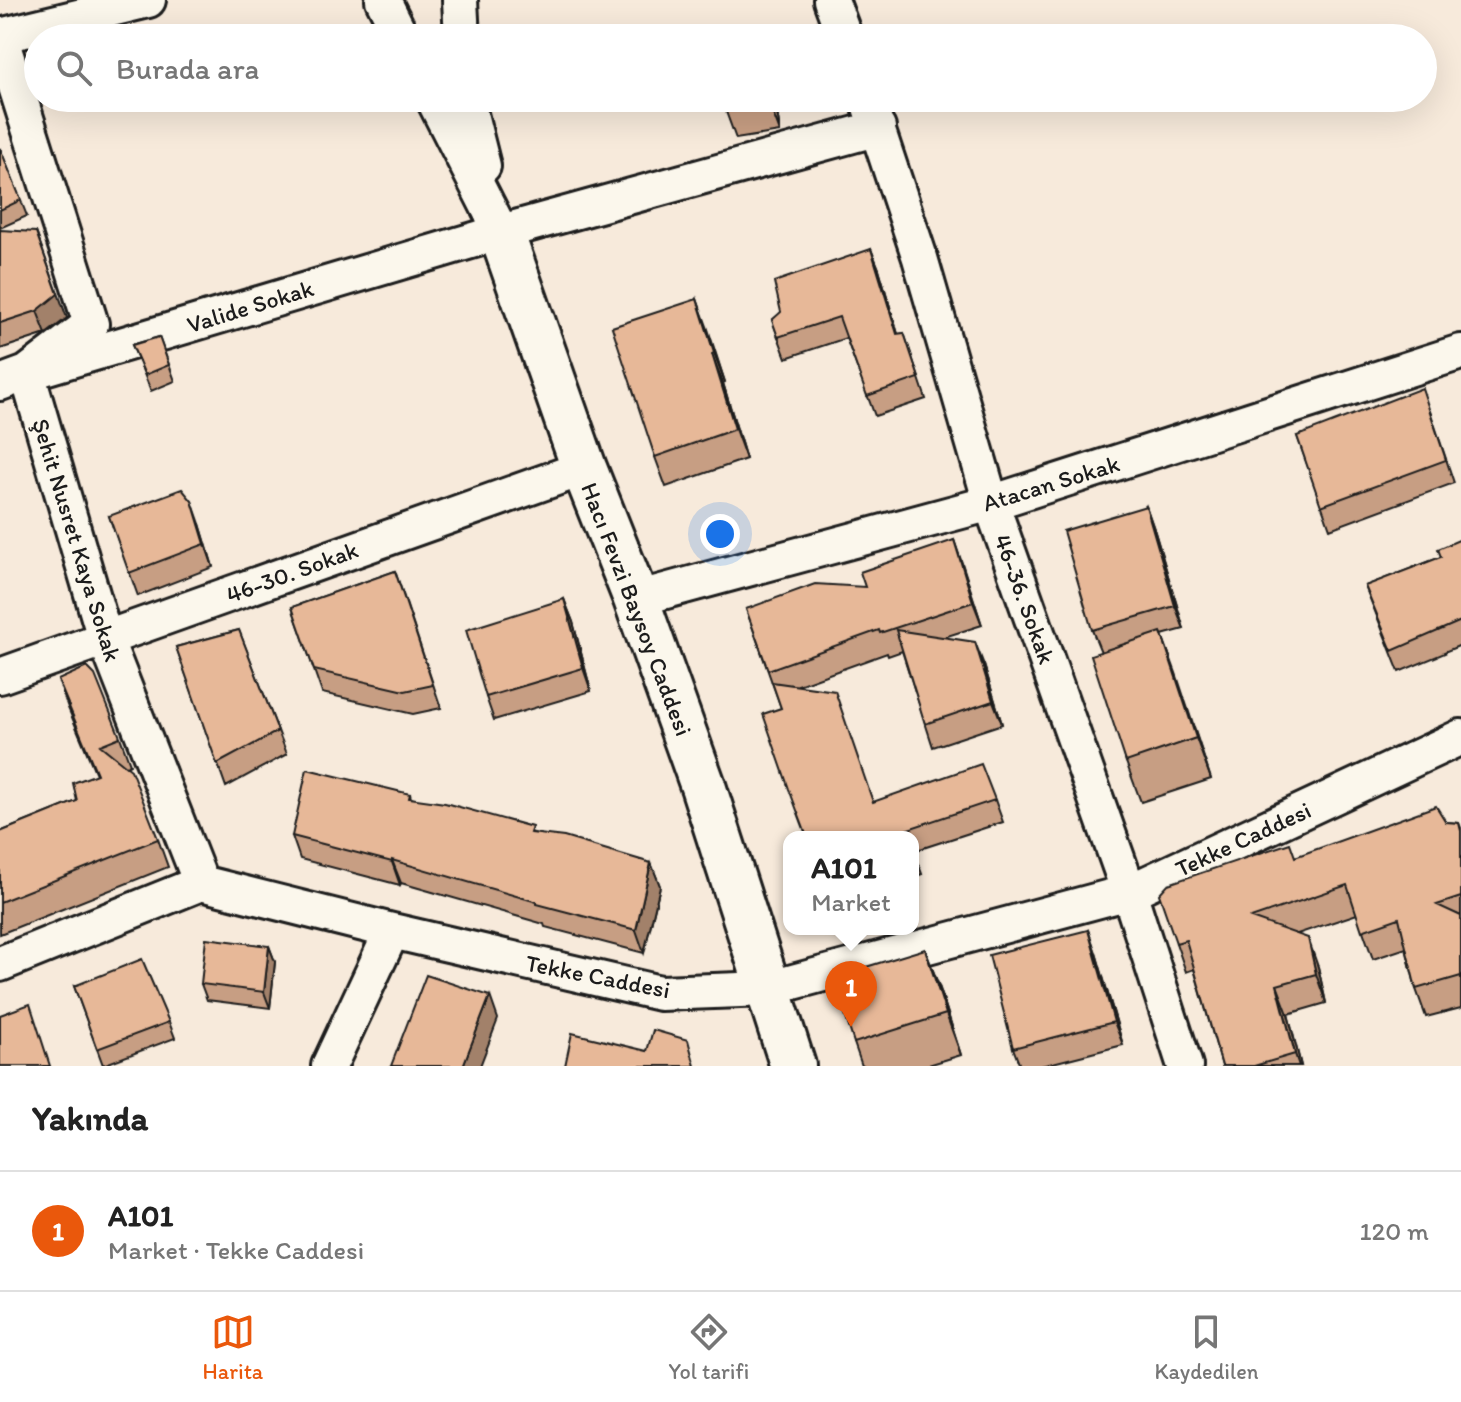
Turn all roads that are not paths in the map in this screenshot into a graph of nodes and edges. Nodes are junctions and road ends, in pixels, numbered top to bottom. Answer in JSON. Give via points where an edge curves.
{"nodes":[{"id":1,"x":71,"y":0,"type":"edge"},
{"id":2,"x":148,"y":0,"type":"edge"},
{"id":3,"x":383,"y":0,"type":"edge"},
{"id":4,"x":460,"y":0,"type":"edge"},
{"id":5,"x":831,"y":0,"type":"edge"},
{"id":6,"x":49,"y":24,"type":"edge"},
{"id":7,"x":395,"y":24,"type":"edge"},
{"id":8,"x":461,"y":24,"type":"edge"},
{"id":9,"x":840,"y":24,"type":"edge"},
{"id":10,"x":24,"y":30,"type":"edge"},
{"id":11,"x":0,"y":36,"type":"edge"},
{"id":12,"x":24,"y":112,"type":"edge"},
{"id":13,"x":24,"y":112,"type":"edge"},
{"id":14,"x":440,"y":112,"type":"edge"},
{"id":15,"x":470,"y":112,"type":"edge"},
{"id":16,"x":872,"y":113,"type":"edge"},
{"id":17,"x":501,"y":232,"type":"junction"},
{"id":18,"x":1461,"y":352,"type":"edge"},
{"id":19,"x":13,"y":378,"type":"edge"},
{"id":20,"x":584,"y":468,"type":"junction"},
{"id":21,"x":991,"y":503,"type":"junction"},
{"id":22,"x":636,"y":599,"type":"junction"},
{"id":23,"x":105,"y":638,"type":"junction"},
{"id":24,"x":0,"y":676,"type":"edge"},
{"id":25,"x":1461,"y":737,"type":"edge"},
{"id":26,"x":201,"y":883,"type":"junction"},
{"id":27,"x":1129,"y":892,"type":"junction"},
{"id":28,"x":392,"y":931,"type":"junction"},
{"id":29,"x":0,"y":964,"type":"edge"},
{"id":30,"x":767,"y":989,"type":"junction"},
{"id":31,"x":329,"y":1066,"type":"edge"},
{"id":32,"x":784,"y":1066,"type":"edge"},
{"id":33,"x":793,"y":1066,"type":"edge"},
{"id":34,"x":1185,"y":1066,"type":"edge"}],
"edges":[{"from":1,"to":11,"type":"street"},
{"from":2,"to":6,"type":"street"},
{"from":3,"to":7,"type":"street"},
{"from":4,"to":8,"type":"street"},
{"from":5,"to":9,"type":"street"},
{"from":10,"to":11,"type":"street"},
{"from":11,"to":13,"type":"street"},
{"from":12,"to":19,"type":"street","via":[[91,324]]},
{"from":14,"to":17,"type":"street","name":"Hacı Fevzi Baysoy Caddesi"},
{"from":15,"to":17,"type":"street","name":"Hacı Fevzi Baysoy Caddesi"},
{"from":16,"to":17,"type":"street","name":"Valide Sokak"},
{"from":16,"to":21,"type":"street","name":"46-36. Sokak"},
{"from":17,"to":19,"type":"street","name":"Valide Sokak"},
{"from":17,"to":20,"type":"street","name":"Hacı Fevzi Baysoy Caddesi"},
{"from":18,"to":21,"type":"street","name":"Atacan Sokak"},
{"from":19,"to":23,"type":"street","name":"Şehit Nusret Kaya Sokak"},
{"from":20,"to":22,"type":"street","name":"Hacı Fevzi Baysoy Caddesi"},
{"from":20,"to":23,"type":"street","name":"46-30. Sokak"},
{"from":21,"to":22,"type":"street","name":"Atacan Sokak"},
{"from":21,"to":27,"type":"street","name":"46-36. Sokak"},
{"from":22,"to":30,"type":"street","name":"Hacı Fevzi Baysoy Caddesi"},
{"from":23,"to":24,"type":"street","name":"46-30. Sokak"},
{"from":23,"to":26,"type":"street","name":"Şehit Nusret Kaya Sokak"},
{"from":25,"to":27,"type":"street","name":"Tekke Caddesi"},
{"from":26,"to":28,"type":"street","name":"Tekke Caddesi"},
{"from":26,"to":29,"type":"street"},
{"from":27,"to":30,"type":"street","name":"Tekke Caddesi"},
{"from":27,"to":34,"type":"street","name":"46-36. Sokak"},
{"from":28,"to":30,"type":"street","name":"Tekke Caddesi","via":[[660,993]]},
{"from":28,"to":31,"type":"street"},
{"from":30,"to":32,"type":"street","name":"Hacı Fevzi Baysoy Caddesi"},
{"from":30,"to":33,"type":"street","name":"Hacı Fevzi Baysoy Caddesi"}]}
